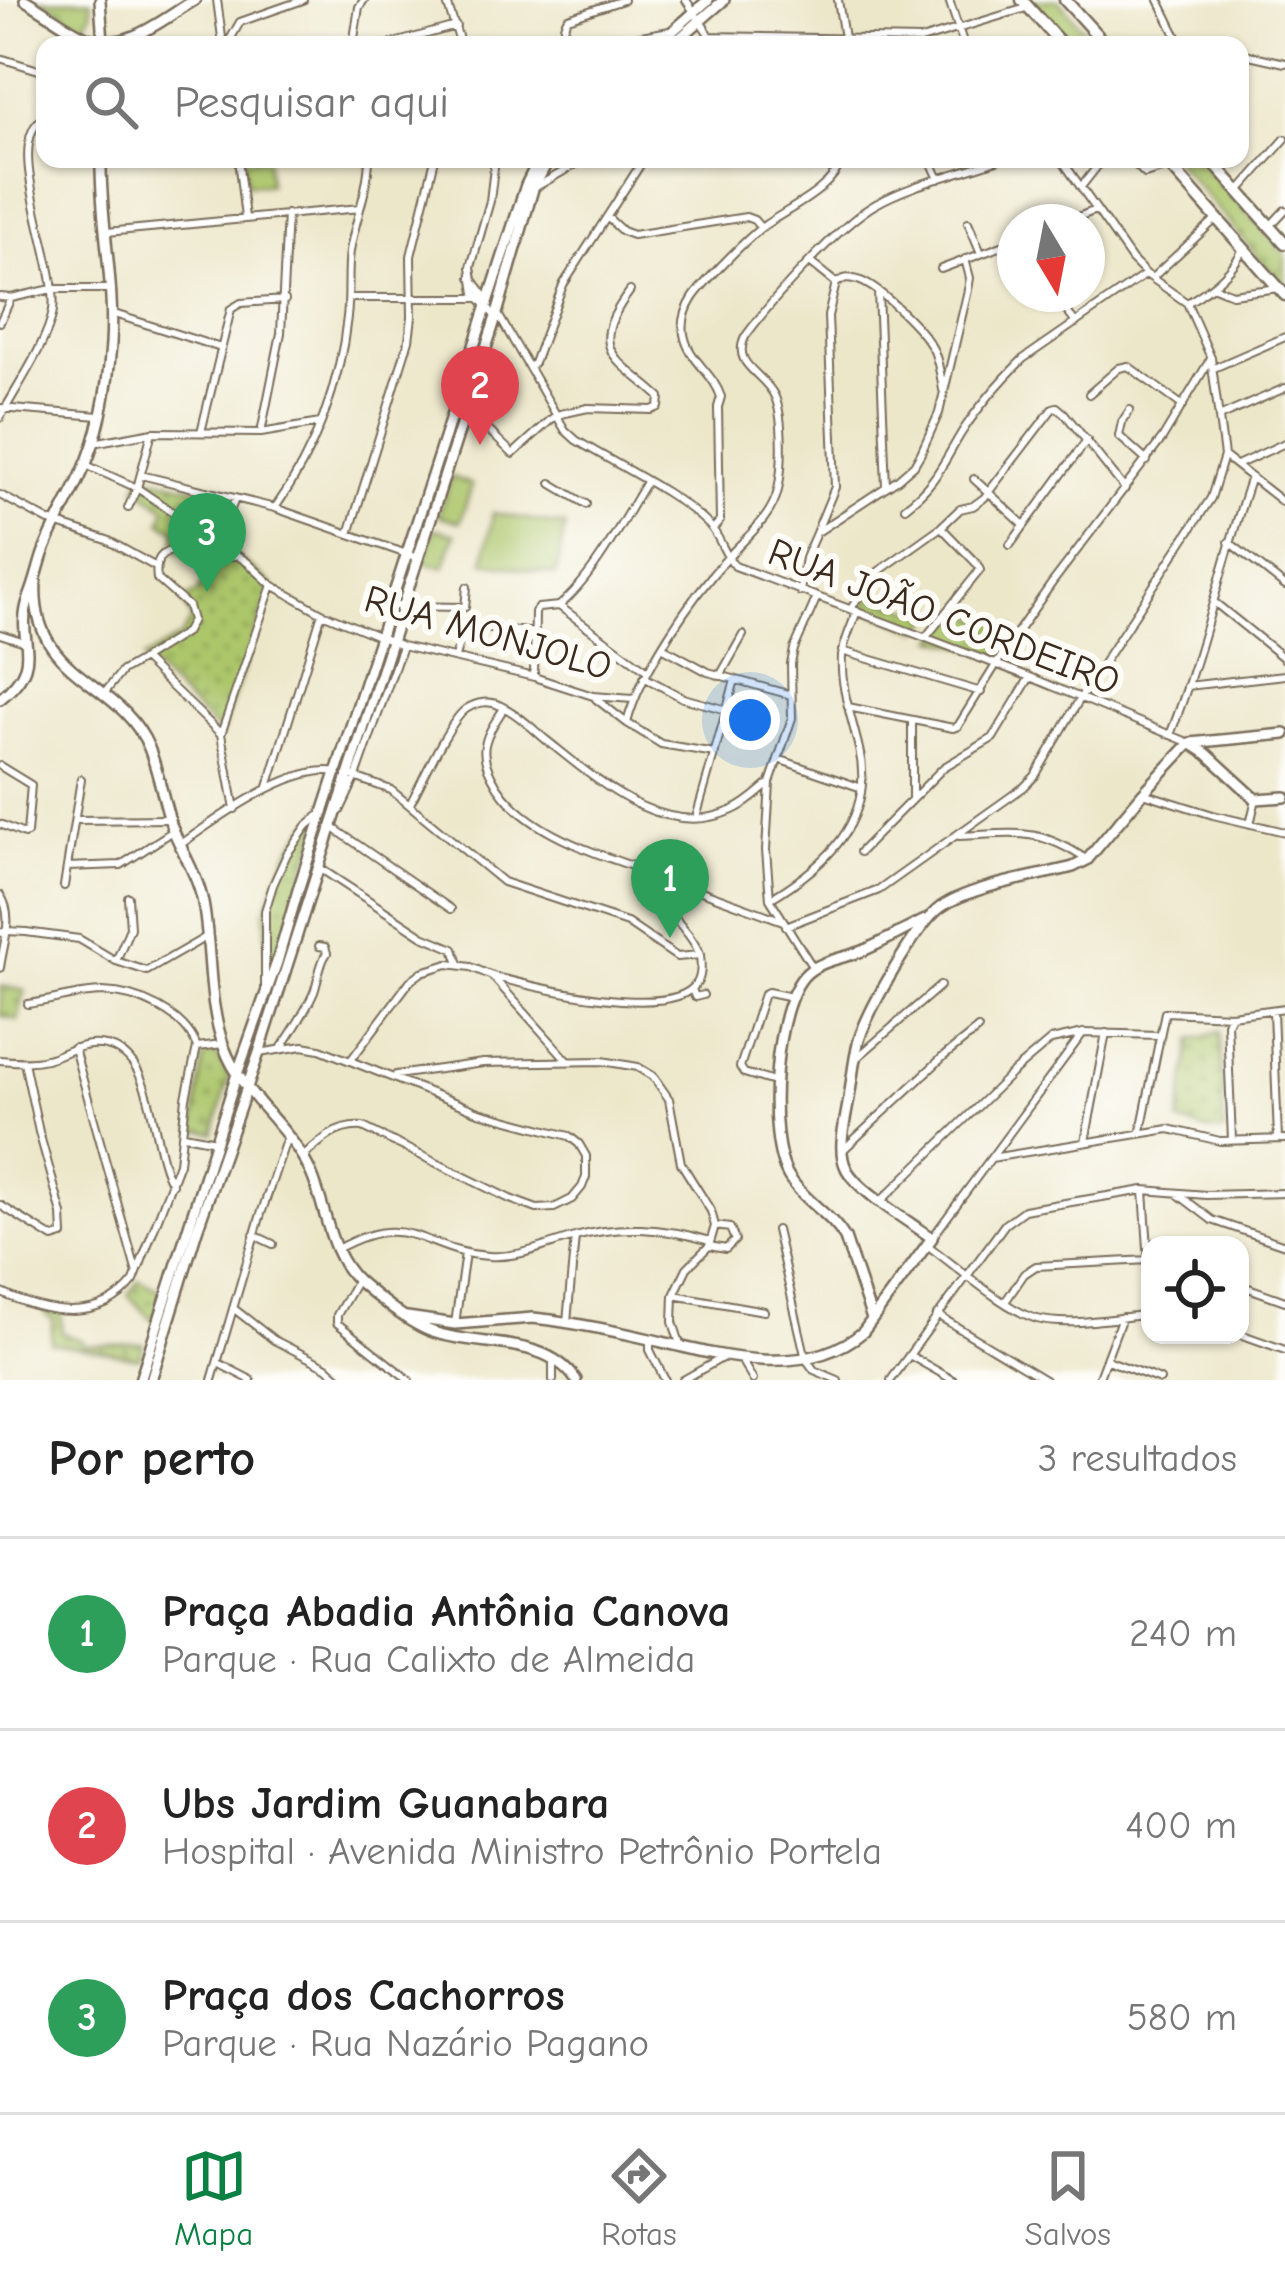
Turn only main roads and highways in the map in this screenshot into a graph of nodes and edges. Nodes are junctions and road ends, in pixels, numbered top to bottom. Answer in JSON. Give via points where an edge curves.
{"nodes":[{"id":1,"x":26,"y":0,"type":"edge"},
{"id":2,"x":195,"y":0,"type":"edge"},
{"id":3,"x":708,"y":0,"type":"edge"},
{"id":4,"x":724,"y":0,"type":"edge"},
{"id":5,"x":1065,"y":0,"type":"edge"},
{"id":6,"x":1025,"y":4,"type":"edge"},
{"id":7,"x":100,"y":5,"type":"edge"},
{"id":8,"x":697,"y":17,"type":"junction"},
{"id":9,"x":74,"y":29,"type":"junction"},
{"id":10,"x":86,"y":36,"type":"edge"},
{"id":11,"x":102,"y":36,"type":"edge"},
{"id":12,"x":134,"y":36,"type":"edge"},
{"id":13,"x":667,"y":36,"type":"edge"},
{"id":14,"x":680,"y":36,"type":"edge"},
{"id":15,"x":1050,"y":36,"type":"edge"},
{"id":16,"x":1098,"y":36,"type":"edge"},
{"id":17,"x":101,"y":168,"type":"edge"},
{"id":18,"x":539,"y":168,"type":"edge"},
{"id":19,"x":542,"y":168,"type":"edge"},
{"id":20,"x":1172,"y":168,"type":"edge"},
{"id":21,"x":1219,"y":168,"type":"edge"},
{"id":22,"x":1285,"y":243,"type":"edge"},
{"id":23,"x":1282,"y":291,"type":"edge"},
{"id":24,"x":492,"y":310,"type":"junction"},
{"id":25,"x":412,"y":556,"type":"junction"},
{"id":26,"x":37,"y":582,"type":"junction"},
{"id":27,"x":26,"y":604,"type":"junction"},
{"id":28,"x":396,"y":607,"type":"junction"},
{"id":29,"x":37,"y":611,"type":"junction"},
{"id":30,"x":0,"y":699,"type":"edge"},
{"id":31,"x":1285,"y":734,"type":"edge"},
{"id":32,"x":1190,"y":743,"type":"junction"},
{"id":33,"x":1285,"y":796,"type":"edge"},
{"id":34,"x":925,"y":920,"type":"junction"},
{"id":35,"x":900,"y":932,"type":"junction"},
{"id":36,"x":907,"y":950,"type":"junction"},
{"id":37,"x":282,"y":963,"type":"junction"},
{"id":38,"x":254,"y":1029,"type":"junction"},
{"id":39,"x":223,"y":1044,"type":"junction"},
{"id":40,"x":236,"y":1077,"type":"junction"},
{"id":41,"x":246,"y":1088,"type":"junction"},
{"id":42,"x":256,"y":1100,"type":"junction"},
{"id":43,"x":224,"y":1140,"type":"junction"},
{"id":44,"x":407,"y":1317,"type":"junction"},
{"id":45,"x":872,"y":1319,"type":"junction"},
{"id":46,"x":140,"y":1380,"type":"edge"},
{"id":47,"x":151,"y":1380,"type":"edge"},
{"id":48,"x":576,"y":1380,"type":"edge"}],
"edges":[{"from":1,"to":9,"type":"main road"},
{"from":2,"to":12,"type":"main road"},
{"from":3,"to":8,"type":"main road"},
{"from":4,"to":8,"type":"main road"},
{"from":5,"to":16,"type":"main road"},
{"from":6,"to":15,"type":"main road"},
{"from":7,"to":9,"type":"main road","via":[[92,25]]},
{"from":7,"to":11,"type":"main road"},
{"from":8,"to":13,"type":"main road"},
{"from":8,"to":14,"type":"main road"},
{"from":9,"to":10,"type":"main road"},
{"from":17,"to":26,"type":"main road","via":[[111,342],[93,443]]},
{"from":18,"to":24,"type":"main road","via":[[526,185]]},
{"from":19,"to":24,"type":"main road"},
{"from":20,"to":23,"type":"main road"},
{"from":21,"to":22,"type":"main road"},
{"from":24,"to":25,"type":"main road"},
{"from":24,"to":25,"type":"main road"},
{"from":25,"to":28,"type":"main road"},
{"from":26,"to":27,"type":"main road"},
{"from":26,"to":29,"type":"main road"},
{"from":27,"to":29,"type":"main road"},
{"from":27,"to":30,"type":"main road","via":[[26,669]]},
{"from":28,"to":37,"type":"main road","via":[[323,812]]},
{"from":28,"to":37,"type":"main road","via":[[397,644]]},
{"from":29,"to":39,"type":"main road","via":[[50,646],[142,733],[202,897]]},
{"from":31,"to":32,"type":"main road"},
{"from":32,"to":33,"type":"main road","via":[[1256,799]]},
{"from":32,"to":34,"type":"main road","via":[[1087,860],[956,897]]},
{"from":34,"to":35,"type":"main road"},
{"from":34,"to":36,"type":"main road"},
{"from":35,"to":36,"type":"main road","via":[[908,934]]},
{"from":35,"to":45,"type":"main road","via":[[800,980],[774,1082],[785,1172],[845,1238]]},
{"from":36,"to":45,"type":"main road","via":[[866,1023],[843,1150],[847,1170],[929,1241]]},
{"from":37,"to":38,"type":"main road"},
{"from":37,"to":41,"type":"main road"},
{"from":38,"to":39,"type":"main road"},
{"from":38,"to":40,"type":"main road"},
{"from":39,"to":40,"type":"main road"},
{"from":40,"to":41,"type":"main road"},
{"from":40,"to":43,"type":"main road"},
{"from":41,"to":42,"type":"main road"},
{"from":41,"to":43,"type":"main road"},
{"from":42,"to":43,"type":"main road"},
{"from":42,"to":44,"type":"main road","via":[[303,1157],[336,1249],[357,1280]]},
{"from":43,"to":46,"type":"main road"},
{"from":43,"to":47,"type":"main road"},
{"from":44,"to":45,"type":"main road","via":[[567,1322],[777,1361],[827,1354]]},
{"from":44,"to":48,"type":"main road","via":[[434,1333],[553,1359]]}]}
